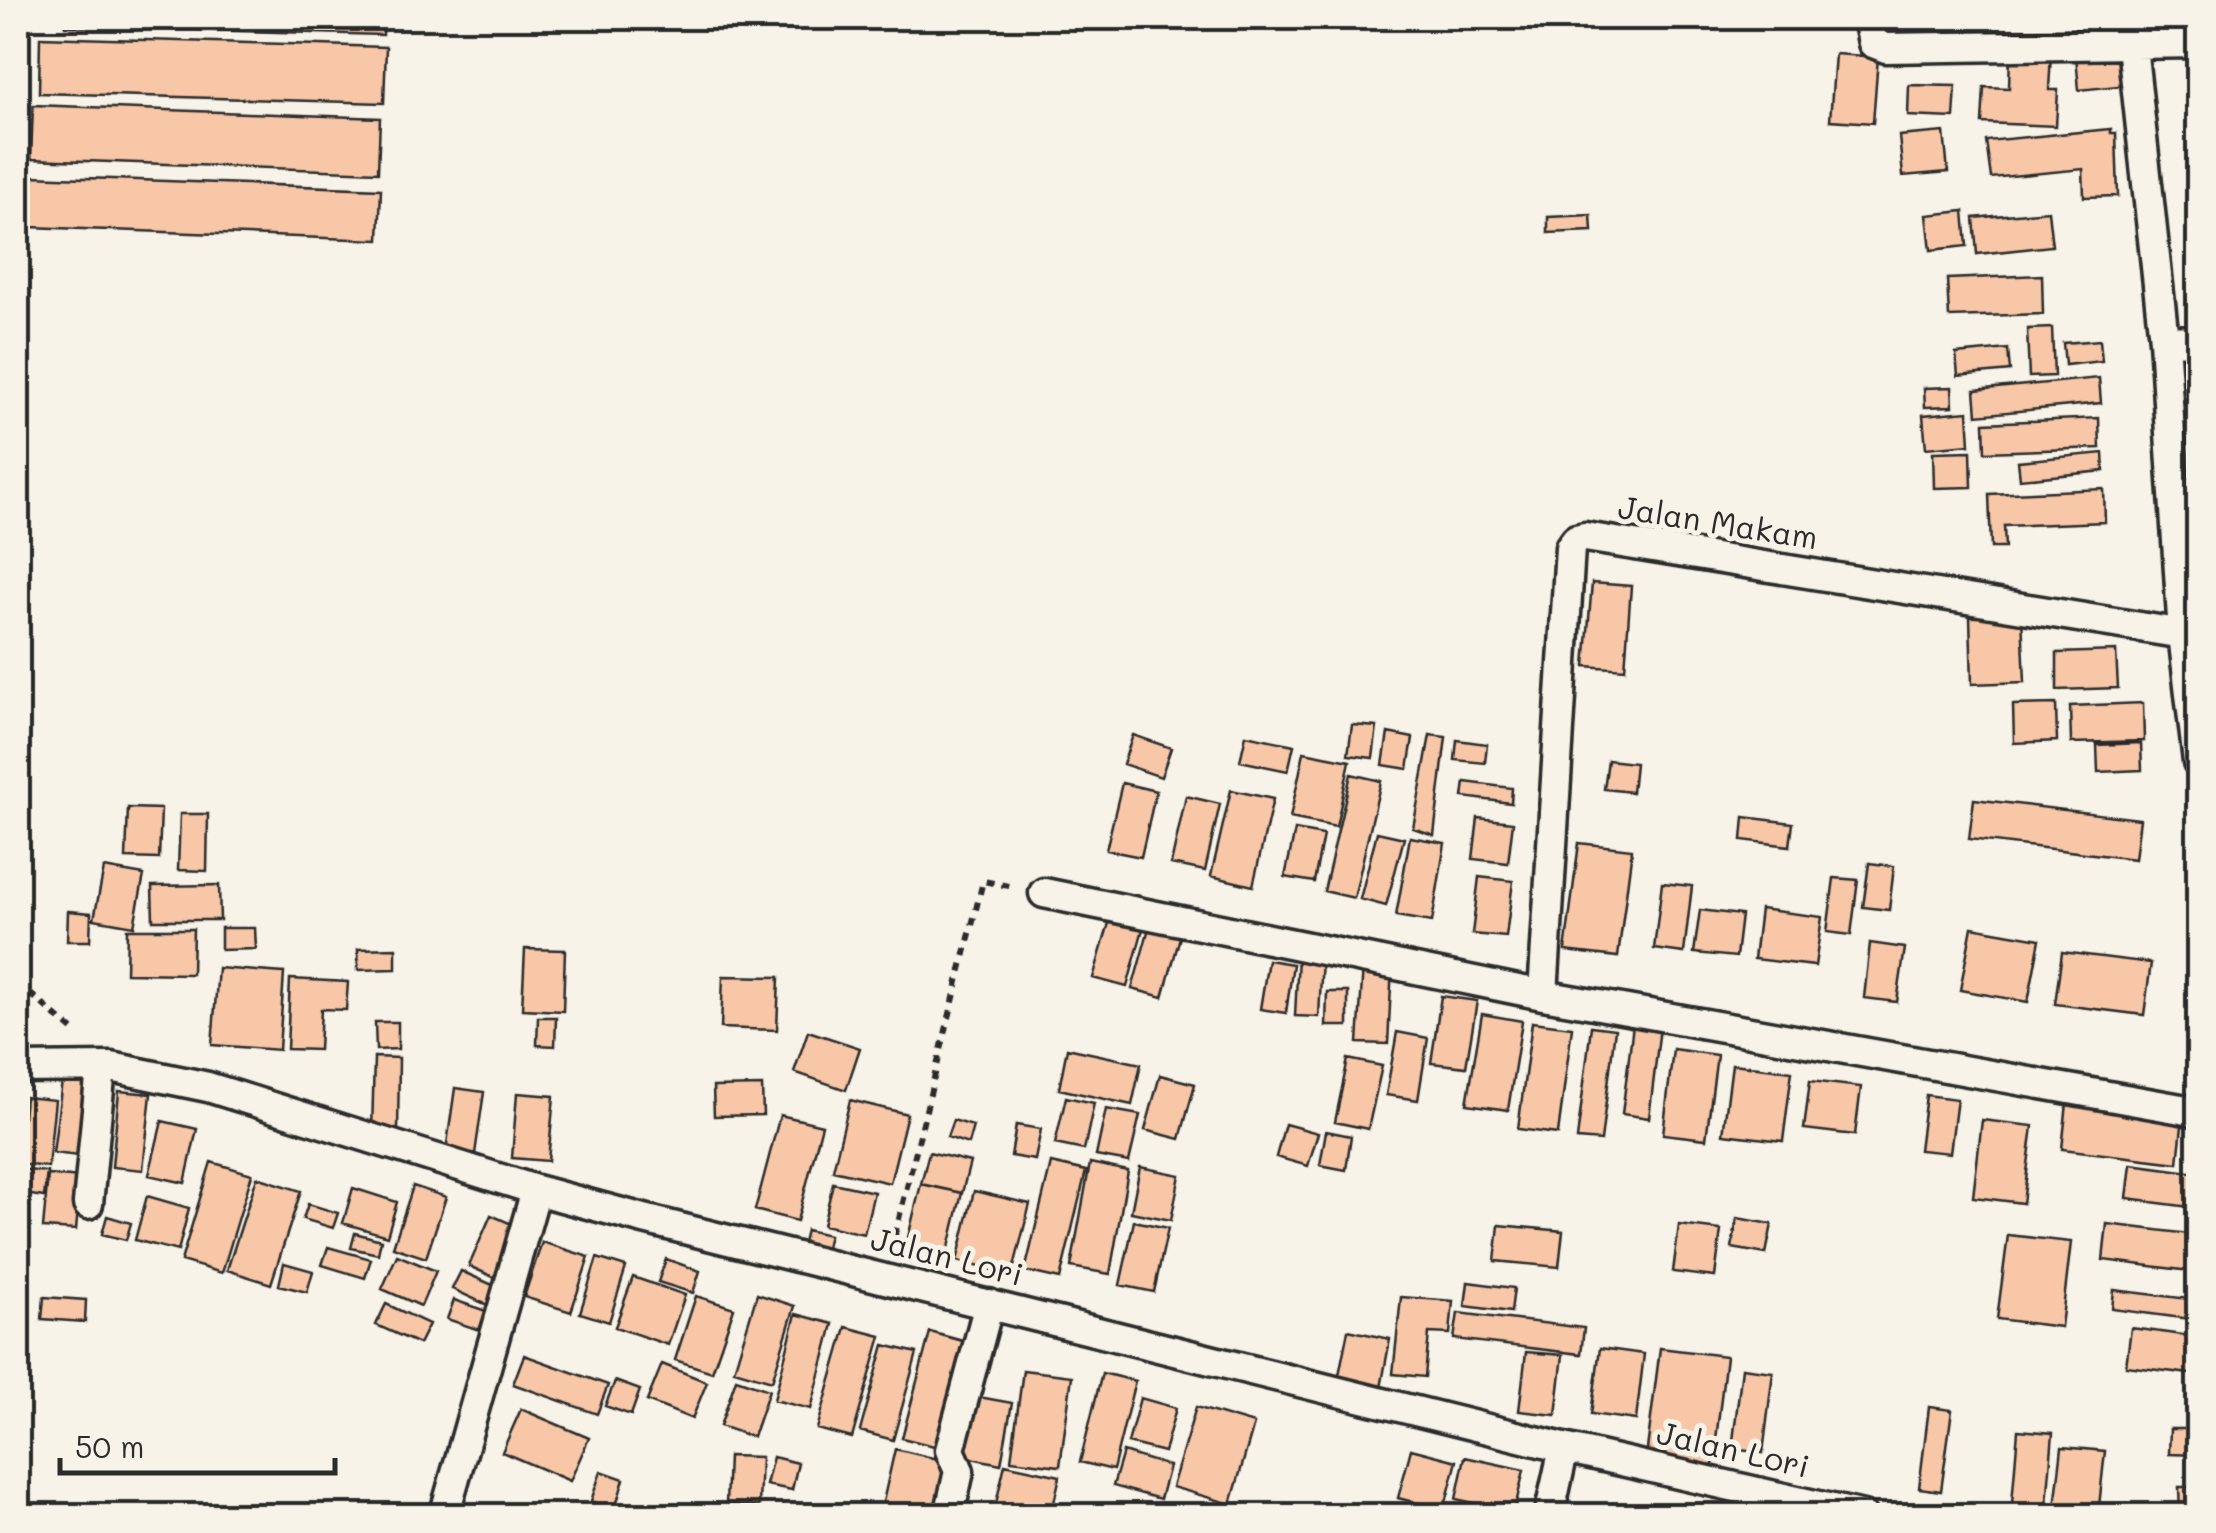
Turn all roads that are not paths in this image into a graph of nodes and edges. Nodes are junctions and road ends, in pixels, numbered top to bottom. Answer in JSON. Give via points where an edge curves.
{"nodes":[{"id":1,"x":1868,"y":18,"type":"edge"},
{"id":2,"x":2130,"y":31,"type":"edge"},
{"id":3,"x":2198,"y":43,"type":"edge"},
{"id":4,"x":2164,"y":340,"type":"junction"},
{"id":5,"x":2198,"y":341,"type":"edge"},
{"id":6,"x":2183,"y":634,"type":"junction"},
{"id":7,"x":2198,"y":762,"type":"edge"},
{"id":8,"x":1044,"y":893,"type":"road end"},
{"id":9,"x":1543,"y":995,"type":"junction"},
{"id":10,"x":87,"y":1042,"type":"road end"},
{"id":11,"x":18,"y":1068,"type":"edge"},
{"id":12,"x":106,"y":1068,"type":"junction"},
{"id":13,"x":2198,"y":1112,"type":"edge"},
{"id":14,"x":536,"y":1190,"type":"junction"},
{"id":15,"x":88,"y":1204,"type":"dead end"},
{"id":16,"x":990,"y":1304,"type":"junction"},
{"id":17,"x":1564,"y":1448,"type":"junction"},
{"id":18,"x":444,"y":1516,"type":"edge"},
{"id":19,"x":950,"y":1516,"type":"edge"},
{"id":20,"x":1549,"y":1516,"type":"edge"},
{"id":21,"x":1863,"y":1516,"type":"edge"}],
"edges":[{"from":1,"to":2,"type":"street","via":[[1873,44],[1886,48]]},
{"from":2,"to":3,"type":"street"},
{"from":2,"to":4,"type":"street"},
{"from":4,"to":5,"type":"street"},
{"from":4,"to":6,"type":"street"},
{"from":6,"to":7,"type":"street"},
{"from":6,"to":9,"type":"street","name":"Jalan Makam","via":[[1576,538],[1570,547]]},
{"from":8,"to":9,"type":"street"},
{"from":9,"to":13,"type":"street"},
{"from":10,"to":12,"type":"street"},
{"from":11,"to":12,"type":"street","name":"Jalan Lori"},
{"from":12,"to":14,"type":"street","name":"Jalan Lori","via":[[208,1087]]},
{"from":12,"to":15,"type":"street"},
{"from":14,"to":16,"type":"street","name":"Jalan Lori"},
{"from":14,"to":18,"type":"street"},
{"from":16,"to":17,"type":"street","name":"Jalan Lori"},
{"from":16,"to":19,"type":"street","via":[[950,1450],[958,1471]]},
{"from":17,"to":20,"type":"street"},
{"from":17,"to":21,"type":"street","name":"Jalan Lori"}]}
